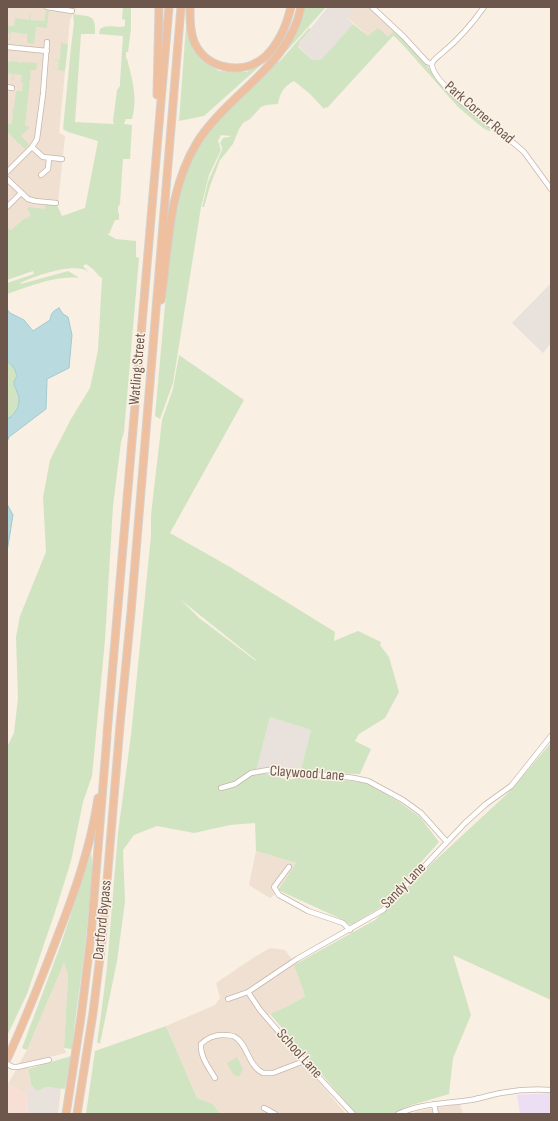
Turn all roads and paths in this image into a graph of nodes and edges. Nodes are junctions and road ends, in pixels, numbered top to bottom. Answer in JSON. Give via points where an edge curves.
{"nodes":[{"id":1,"x":47,"y":7,"type":"edge"},
{"id":2,"x":159,"y":7,"type":"edge"},
{"id":3,"x":169,"y":7,"type":"edge"},
{"id":4,"x":181,"y":7,"type":"edge"},
{"id":5,"x":190,"y":7,"type":"edge"},
{"id":6,"x":291,"y":7,"type":"edge"},
{"id":7,"x":301,"y":7,"type":"edge"},
{"id":8,"x":372,"y":7,"type":"edge"},
{"id":9,"x":484,"y":7,"type":"edge"},
{"id":10,"x":72,"y":11,"type":"dead end"},
{"id":11,"x":47,"y":42,"type":"dead end"},
{"id":12,"x":7,"y":47,"type":"edge"},
{"id":13,"x":47,"y":51,"type":"junction"},
{"id":14,"x":432,"y":64,"type":"junction"},
{"id":15,"x":32,"y":147,"type":"junction"},
{"id":16,"x":49,"y":158,"type":"junction"},
{"id":17,"x":62,"y":159,"type":"dead end"},
{"id":18,"x":7,"y":172,"type":"edge"},
{"id":19,"x":41,"y":175,"type":"dead end"},
{"id":20,"x":7,"y":179,"type":"edge"},
{"id":21,"x":153,"y":189,"type":"junction"},
{"id":22,"x":551,"y":189,"type":"edge"},
{"id":23,"x":21,"y":193,"type":"junction"},
{"id":24,"x":56,"y":203,"type":"dead end"},
{"id":25,"x":7,"y":207,"type":"edge"},
{"id":26,"x":151,"y":365,"type":"junction"},
{"id":27,"x":120,"y":725,"type":"joint"},
{"id":28,"x":107,"y":734,"type":"junction"},
{"id":29,"x":551,"y":736,"type":"edge"},
{"id":30,"x":220,"y":788,"type":"dead end"},
{"id":31,"x":447,"y":842,"type":"junction"},
{"id":32,"x":289,"y":867,"type":"dead end"},
{"id":33,"x":350,"y":930,"type":"junction"},
{"id":34,"x":248,"y":992,"type":"junction"},
{"id":35,"x":228,"y":999,"type":"dead end"},
{"id":36,"x":7,"y":1059,"type":"edge"},
{"id":37,"x":49,"y":1060,"type":"dead end"},
{"id":38,"x":304,"y":1061,"type":"junction"},
{"id":39,"x":7,"y":1064,"type":"edge"},
{"id":40,"x":215,"y":1078,"type":"dead end"},
{"id":41,"x":551,"y":1090,"type":"edge"},
{"id":42,"x":434,"y":1104,"type":"junction"},
{"id":43,"x":264,"y":1108,"type":"dead end"},
{"id":44,"x":66,"y":1114,"type":"edge"},
{"id":45,"x":78,"y":1114,"type":"edge"},
{"id":46,"x":275,"y":1114,"type":"edge"},
{"id":47,"x":353,"y":1114,"type":"edge"},
{"id":48,"x":398,"y":1114,"type":"edge"},
{"id":49,"x":436,"y":1114,"type":"edge"}],
"edges":[{"from":1,"to":10,"type":"street"},
{"from":2,"to":21,"type":"highway"},
{"from":3,"to":21,"type":"highway","name":"Watling Street"},
{"from":4,"to":26,"type":"highway","name":"Watling Street"},
{"from":5,"to":6,"type":"highway","via":[[192,35],[200,52],[224,68],[250,66],[266,56],[278,41]]},
{"from":7,"to":26,"type":"highway","via":[[293,29],[279,53],[216,118],[200,139],[185,166],[176,192],[171,219]]},
{"from":8,"to":14,"type":"street","name":"Park Corner Road"},
{"from":9,"to":14,"type":"street","via":[[463,34],[434,59]]},
{"from":11,"to":13,"type":"street"},
{"from":12,"to":13,"type":"street"},
{"from":13,"to":15,"type":"street","via":[[38,132]]},
{"from":14,"to":22,"type":"street","name":"Park Corner Road","via":[[433,70],[465,106],[524,152]]},
{"from":15,"to":16,"type":"street","via":[[43,157]]},
{"from":15,"to":18,"type":"street"},
{"from":16,"to":17,"type":"street"},
{"from":16,"to":19,"type":"street","via":[[48,169]]},
{"from":20,"to":23,"type":"street"},
{"from":21,"to":28,"type":"highway","name":"Watling Street"},
{"from":23,"to":24,"type":"street","via":[[32,200]]},
{"from":23,"to":25,"type":"street"},
{"from":26,"to":27,"type":"highway","name":"Watling Street"},
{"from":27,"to":45,"type":"highway","name":"Dartford Bypass","via":[[102,941]]},
{"from":28,"to":36,"type":"highway","via":[[97,803],[85,859],[34,997]]},
{"from":28,"to":44,"type":"highway","name":"Dartford Bypass","via":[[91,935]]},
{"from":29,"to":31,"type":"street","name":"Sandy Lane","via":[[511,786],[486,804]]},
{"from":30,"to":31,"type":"street","name":"Claywood Lane","via":[[235,784],[251,773],[268,770],[297,776],[330,775],[361,779],[387,790],[421,813]]},
{"from":31,"to":33,"type":"street","name":"Sandy Lane","via":[[383,910]]},
{"from":32,"to":33,"type":"street","via":[[274,887],[279,895],[308,911],[343,923]]},
{"from":33,"to":34,"type":"street","name":"Sandy Lane","via":[[297,959]]},
{"from":34,"to":35,"type":"street","name":"Sandy Lane"},
{"from":34,"to":38,"type":"street","name":"School Lane","via":[[260,1010]]},
{"from":37,"to":39,"type":"street","via":[[16,1067]]},
{"from":38,"to":40,"type":"street","via":[[273,1073],[262,1073],[255,1067],[238,1038],[218,1035],[204,1041],[200,1048],[205,1063]]},
{"from":38,"to":47,"type":"street","name":"School Lane"},
{"from":41,"to":42,"type":"street","via":[[513,1092],[474,1100]]},
{"from":42,"to":48,"type":"street","via":[[408,1109]]},
{"from":42,"to":49,"type":"street"},
{"from":43,"to":46,"type":"street"}]}
